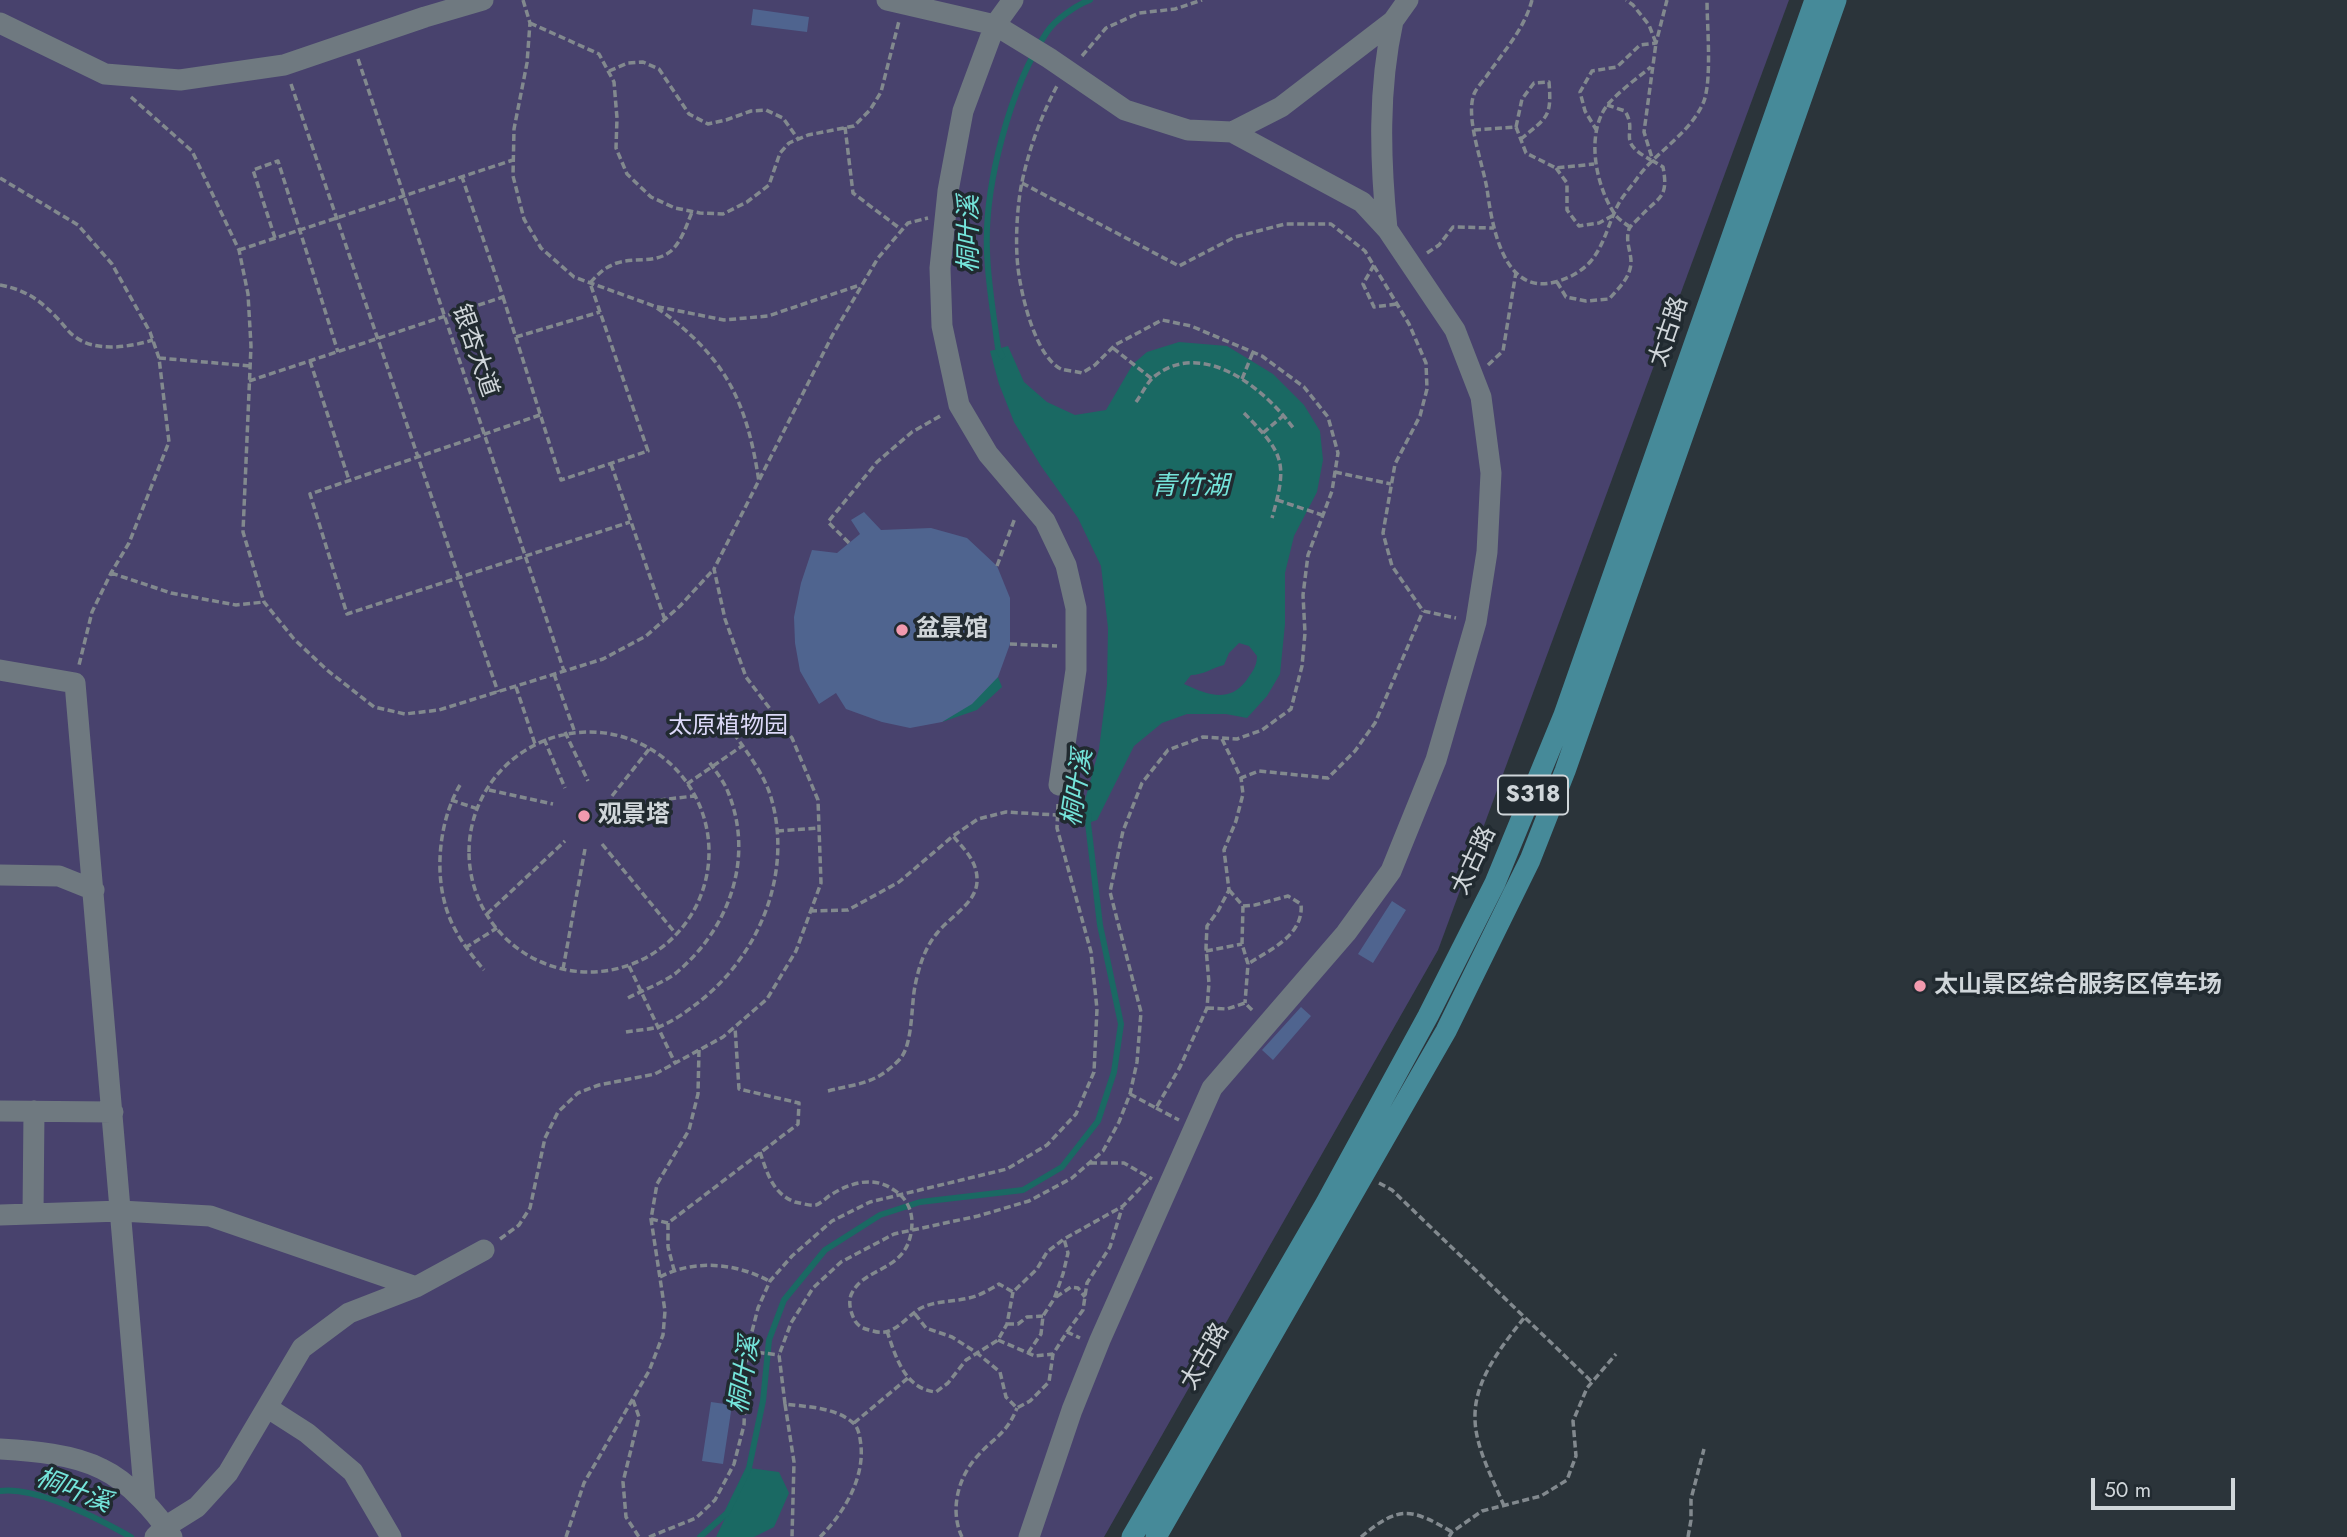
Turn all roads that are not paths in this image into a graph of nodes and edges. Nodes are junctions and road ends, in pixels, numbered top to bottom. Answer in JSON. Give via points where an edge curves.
{"nodes":[{"id":1,"x":483,"y":0,"type":"edge"},
{"id":2,"x":1013,"y":0,"type":"edge"},
{"id":3,"x":1409,"y":0,"type":"edge"},
{"id":4,"x":1815,"y":0,"type":"edge"},
{"id":5,"x":1836,"y":0,"type":"edge"},
{"id":6,"x":895,"y":1,"type":"edge"},
{"id":7,"x":1393,"y":20,"type":"junction"},
{"id":8,"x":0,"y":23,"type":"edge"},
{"id":9,"x":995,"y":25,"type":"junction"},
{"id":10,"x":1232,"y":132,"type":"junction"},
{"id":11,"x":1387,"y":229,"type":"junction"},
{"id":12,"x":0,"y":670,"type":"edge"},
{"id":13,"x":1059,"y":785,"type":"road end"},
{"id":14,"x":0,"y":875,"type":"edge"},
{"id":15,"x":94,"y":890,"type":"junction"},
{"id":16,"x":0,"y":1111,"type":"edge"},
{"id":17,"x":34,"y":1111,"type":"junction"},
{"id":18,"x":113,"y":1112,"type":"junction"},
{"id":19,"x":121,"y":1211,"type":"junction"},
{"id":20,"x":33,"y":1214,"type":"junction"},
{"id":21,"x":0,"y":1215,"type":"edge"},
{"id":22,"x":484,"y":1250,"type":"road end"},
{"id":23,"x":416,"y":1287,"type":"junction"},
{"id":24,"x":268,"y":1408,"type":"junction"},
{"id":25,"x":0,"y":1449,"type":"edge"},
{"id":26,"x":145,"y":1501,"type":"junction"},
{"id":27,"x":162,"y":1535,"type":"edge"},
{"id":28,"x":391,"y":1537,"type":"edge"},
{"id":29,"x":1029,"y":1537,"type":"edge"},
{"id":30,"x":1132,"y":1537,"type":"edge"},
{"id":31,"x":1156,"y":1537,"type":"edge"}],
"edges":[{"from":1,"to":8,"type":"lane","via":[[284,65],[180,80],[105,74]]},
{"from":2,"to":9,"type":"lane"},
{"from":3,"to":7,"type":"lane"},
{"from":4,"to":30,"type":"main road","name":"太古路","number":"S318","via":[[1564,715],[1495,883],[1326,1203]]},
{"from":5,"to":31,"type":"main road","name":"太古路","number":"S318","via":[[1530,860],[1446,1031]]},
{"from":6,"to":9,"type":"lane"},
{"from":7,"to":10,"type":"lane","via":[[1281,107]]},
{"from":7,"to":11,"type":"lane","via":[[1384,61],[1381,166]]},
{"from":9,"to":10,"type":"lane","via":[[1125,110],[1188,130]]},
{"from":9,"to":13,"type":"lane","via":[[963,111],[945,213],[940,268],[942,326],[959,405],[988,454],[1045,521],[1066,565],[1076,608],[1076,670]]},
{"from":10,"to":11,"type":"lane","via":[[1362,202]]},
{"from":11,"to":29,"type":"lane","via":[[1455,330],[1481,397],[1490,473],[1488,552],[1476,622],[1436,760],[1391,871],[1346,933],[1212,1088],[1098,1346]]},
{"from":12,"to":15,"type":"lane","via":[[75,683]]},
{"from":14,"to":15,"type":"lane","via":[[58,876]]},
{"from":15,"to":18,"type":"lane"},
{"from":16,"to":17,"type":"lane"},
{"from":17,"to":18,"type":"lane"},
{"from":17,"to":20,"type":"lane"},
{"from":18,"to":19,"type":"lane"},
{"from":19,"to":20,"type":"lane"},
{"from":19,"to":23,"type":"lane","via":[[210,1216]]},
{"from":19,"to":26,"type":"lane"},
{"from":20,"to":21,"type":"lane"},
{"from":22,"to":23,"type":"lane"},
{"from":23,"to":24,"type":"lane","via":[[349,1313],[302,1348]]},
{"from":24,"to":27,"type":"lane","via":[[228,1473],[197,1507]]},
{"from":24,"to":28,"type":"lane","via":[[353,1472]]},
{"from":25,"to":26,"type":"lane","via":[[45,1451],[102,1469]]},
{"from":26,"to":27,"type":"lane"}]}
